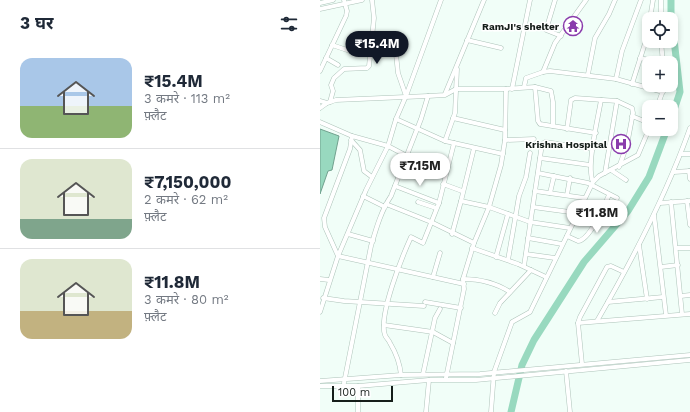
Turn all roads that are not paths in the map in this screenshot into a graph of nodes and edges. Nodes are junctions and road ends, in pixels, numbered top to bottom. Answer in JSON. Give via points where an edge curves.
{"nodes":[{"id":1,"x":333,"y":0,"type":"edge"},
{"id":2,"x":362,"y":0,"type":"edge"},
{"id":3,"x":372,"y":0,"type":"edge"},
{"id":4,"x":441,"y":0,"type":"edge"},
{"id":5,"x":484,"y":0,"type":"edge"},
{"id":6,"x":530,"y":0,"type":"edge"},
{"id":7,"x":555,"y":0,"type":"edge"},
{"id":8,"x":586,"y":0,"type":"edge"},
{"id":9,"x":615,"y":0,"type":"edge"},
{"id":10,"x":641,"y":0,"type":"edge"},
{"id":11,"x":653,"y":0,"type":"edge"},
{"id":12,"x":661,"y":0,"type":"edge"},
{"id":13,"x":344,"y":2,"type":"edge"},
{"id":14,"x":320,"y":3,"type":"edge"},
{"id":15,"x":320,"y":8,"type":"edge"},
{"id":16,"x":651,"y":12,"type":"edge"},
{"id":17,"x":661,"y":12,"type":"edge"},
{"id":18,"x":561,"y":36,"type":"junction"},
{"id":19,"x":467,"y":40,"type":"junction"},
{"id":20,"x":332,"y":45,"type":"junction"},
{"id":21,"x":501,"y":48,"type":"dead end"},
{"id":22,"x":643,"y":48,"type":"edge"},
{"id":23,"x":370,"y":51,"type":"junction"},
{"id":24,"x":326,"y":58,"type":"junction"},
{"id":25,"x":640,"y":58,"type":"joint"},
{"id":26,"x":338,"y":65,"type":"dead end"},
{"id":27,"x":456,"y":68,"type":"junction"},
{"id":28,"x":320,"y":71,"type":"edge"},
{"id":29,"x":543,"y":72,"type":"junction"},
{"id":30,"x":588,"y":74,"type":"junction"},
{"id":31,"x":616,"y":78,"type":"junction"},
{"id":32,"x":632,"y":84,"type":"junction"},
{"id":33,"x":524,"y":87,"type":"junction"},
{"id":34,"x":535,"y":87,"type":"junction"},
{"id":35,"x":642,"y":87,"type":"edge"},
{"id":36,"x":456,"y":89,"type":"junction"},
{"id":37,"x":506,"y":89,"type":"junction"},
{"id":38,"x":512,"y":89,"type":"junction"},
{"id":39,"x":663,"y":92,"type":"edge"},
{"id":40,"x":445,"y":95,"type":"junction"},
{"id":41,"x":406,"y":96,"type":"junction"},
{"id":42,"x":428,"y":96,"type":"junction"},
{"id":43,"x":601,"y":100,"type":"junction"},
{"id":44,"x":660,"y":100,"type":"edge"},
{"id":45,"x":320,"y":101,"type":"edge"},
{"id":46,"x":617,"y":101,"type":"junction"},
{"id":47,"x":328,"y":102,"type":"junction"},
{"id":48,"x":320,"y":108,"type":"edge"},
{"id":49,"x":632,"y":116,"type":"junction"},
{"id":50,"x":453,"y":118,"type":"junction"},
{"id":51,"x":396,"y":119,"type":"junction"},
{"id":52,"x":642,"y":120,"type":"edge"},
{"id":53,"x":320,"y":122,"type":"edge"},
{"id":54,"x":553,"y":126,"type":"junction"},
{"id":55,"x":690,"y":128,"type":"edge"},
{"id":56,"x":567,"y":129,"type":"junction"},
{"id":57,"x":416,"y":130,"type":"junction"},
{"id":58,"x":505,"y":130,"type":"junction"},
{"id":59,"x":596,"y":133,"type":"junction"},
{"id":60,"x":646,"y":136,"type":"edge"},
{"id":61,"x":688,"y":137,"type":"edge"},
{"id":62,"x":352,"y":138,"type":"junction"},
{"id":63,"x":534,"y":139,"type":"dead end"},
{"id":64,"x":505,"y":140,"type":"junction"},
{"id":65,"x":445,"y":141,"type":"junction"},
{"id":66,"x":454,"y":143,"type":"junction"},
{"id":67,"x":388,"y":146,"type":"junction"},
{"id":68,"x":474,"y":148,"type":"junction"},
{"id":69,"x":593,"y":149,"type":"junction"},
{"id":70,"x":530,"y":153,"type":"dead end"},
{"id":71,"x":503,"y":154,"type":"junction"},
{"id":72,"x":681,"y":154,"type":"junction"},
{"id":73,"x":690,"y":154,"type":"edge"},
{"id":74,"x":405,"y":156,"type":"junction"},
{"id":75,"x":540,"y":158,"type":"junction"},
{"id":76,"x":590,"y":165,"type":"junction"},
{"id":77,"x":619,"y":167,"type":"junction"},
{"id":78,"x":611,"y":170,"type":"junction"},
{"id":79,"x":690,"y":171,"type":"edge"},
{"id":80,"x":674,"y":172,"type":"junction"},
{"id":81,"x":538,"y":173,"type":"junction"},
{"id":82,"x":605,"y":173,"type":"junction"},
{"id":83,"x":445,"y":176,"type":"junction"},
{"id":84,"x":554,"y":176,"type":"junction"},
{"id":85,"x":372,"y":177,"type":"junction"},
{"id":86,"x":570,"y":178,"type":"junction"},
{"id":87,"x":690,"y":179,"type":"edge"},
{"id":88,"x":626,"y":180,"type":"dead end"},
{"id":89,"x":443,"y":184,"type":"junction"},
{"id":90,"x":592,"y":184,"type":"junction"},
{"id":91,"x":395,"y":186,"type":"junction"},
{"id":92,"x":462,"y":190,"type":"junction"},
{"id":93,"x":535,"y":191,"type":"junction"},
{"id":94,"x":550,"y":193,"type":"junction"},
{"id":95,"x":567,"y":195,"type":"junction"},
{"id":96,"x":609,"y":195,"type":"junction"},
{"id":97,"x":363,"y":196,"type":"junction"},
{"id":98,"x":584,"y":198,"type":"junction"},
{"id":99,"x":616,"y":198,"type":"dead end"},
{"id":100,"x":461,"y":201,"type":"junction"},
{"id":101,"x":688,"y":201,"type":"edge"},
{"id":102,"x":418,"y":202,"type":"dead end"},
{"id":103,"x":671,"y":202,"type":"junction"},
{"id":104,"x":439,"y":203,"type":"junction"},
{"id":105,"x":660,"y":203,"type":"junction"},
{"id":106,"x":385,"y":205,"type":"junction"},
{"id":107,"x":489,"y":207,"type":"junction"},
{"id":108,"x":533,"y":207,"type":"junction"},
{"id":109,"x":436,"y":208,"type":"junction"},
{"id":110,"x":577,"y":213,"type":"junction"},
{"id":111,"x":508,"y":214,"type":"junction"},
{"id":112,"x":654,"y":215,"type":"junction"},
{"id":113,"x":689,"y":215,"type":"edge"},
{"id":114,"x":515,"y":216,"type":"junction"},
{"id":115,"x":431,"y":222,"type":"junction"},
{"id":116,"x":530,"y":222,"type":"junction"},
{"id":117,"x":690,"y":225,"type":"edge"},
{"id":118,"x":570,"y":228,"type":"junction"},
{"id":119,"x":348,"y":234,"type":"junction"},
{"id":120,"x":452,"y":234,"type":"junction"},
{"id":121,"x":567,"y":236,"type":"junction"},
{"id":122,"x":528,"y":238,"type":"junction"},
{"id":123,"x":373,"y":242,"type":"junction"},
{"id":124,"x":474,"y":244,"type":"junction"},
{"id":125,"x":562,"y":244,"type":"junction"},
{"id":126,"x":639,"y":245,"type":"junction"},
{"id":127,"x":472,"y":248,"type":"junction"},
{"id":128,"x":676,"y":248,"type":"junction"},
{"id":129,"x":690,"y":248,"type":"edge"},
{"id":130,"x":440,"y":253,"type":"dead end"},
{"id":131,"x":526,"y":254,"type":"junction"},
{"id":132,"x":338,"y":256,"type":"junction"},
{"id":133,"x":496,"y":257,"type":"junction"},
{"id":134,"x":555,"y":258,"type":"junction"},
{"id":135,"x":508,"y":260,"type":"junction"},
{"id":136,"x":368,"y":262,"type":"junction"},
{"id":137,"x":678,"y":265,"type":"junction"},
{"id":138,"x":524,"y":266,"type":"junction"},
{"id":139,"x":661,"y":267,"type":"junction"},
{"id":140,"x":397,"y":269,"type":"junction"},
{"id":141,"x":531,"y":270,"type":"junction"},
{"id":142,"x":624,"y":272,"type":"junction"},
{"id":143,"x":433,"y":277,"type":"junction"},
{"id":144,"x":546,"y":277,"type":"junction"},
{"id":145,"x":462,"y":278,"type":"junction"},
{"id":146,"x":320,"y":279,"type":"edge"},
{"id":147,"x":329,"y":280,"type":"junction"},
{"id":148,"x":464,"y":284,"type":"junction"},
{"id":149,"x":510,"y":292,"type":"junction"},
{"id":150,"x":690,"y":295,"type":"edge"},
{"id":151,"x":681,"y":296,"type":"junction"},
{"id":152,"x":663,"y":297,"type":"junction"},
{"id":153,"x":323,"y":298,"type":"junction"},
{"id":154,"x":647,"y":299,"type":"junction"},
{"id":155,"x":360,"y":302,"type":"junction"},
{"id":156,"x":608,"y":302,"type":"junction"},
{"id":157,"x":388,"y":303,"type":"junction"},
{"id":158,"x":461,"y":308,"type":"junction"},
{"id":159,"x":440,"y":309,"type":"dead end"},
{"id":160,"x":320,"y":312,"type":"edge"},
{"id":161,"x":495,"y":313,"type":"dead end"},
{"id":162,"x":682,"y":314,"type":"junction"},
{"id":163,"x":690,"y":314,"type":"edge"},
{"id":164,"x":666,"y":315,"type":"junction"},
{"id":165,"x":597,"y":320,"type":"junction"},
{"id":166,"x":578,"y":323,"type":"junction"},
{"id":167,"x":384,"y":325,"type":"junction"},
{"id":168,"x":433,"y":332,"type":"junction"},
{"id":169,"x":453,"y":343,"type":"junction"},
{"id":170,"x":690,"y":355,"type":"edge"},
{"id":171,"x":690,"y":360,"type":"edge"},
{"id":172,"x":582,"y":364,"type":"junction"},
{"id":173,"x":566,"y":371,"type":"junction"},
{"id":174,"x":494,"y":372,"type":"junction"},
{"id":175,"x":422,"y":374,"type":"junction"},
{"id":176,"x":401,"y":375,"type":"junction"},
{"id":177,"x":446,"y":378,"type":"junction"},
{"id":178,"x":494,"y":379,"type":"junction"},
{"id":179,"x":429,"y":380,"type":"junction"},
{"id":180,"x":320,"y":382,"type":"edge"},
{"id":181,"x":344,"y":383,"type":"junction"},
{"id":182,"x":320,"y":386,"type":"edge"},
{"id":183,"x":358,"y":386,"type":"junction"},
{"id":184,"x":358,"y":412,"type":"edge"},
{"id":185,"x":426,"y":412,"type":"edge"},
{"id":186,"x":491,"y":412,"type":"edge"},
{"id":187,"x":570,"y":412,"type":"edge"}],
"edges":[{"from":1,"to":14,"type":"street"},
{"from":2,"to":13,"type":"street"},
{"from":3,"to":23,"type":"street","via":[[374,18]]},
{"from":4,"to":41,"type":"street"},
{"from":5,"to":19,"type":"street"},
{"from":6,"to":38,"type":"street"},
{"from":7,"to":18,"type":"street","via":[[546,30]]},
{"from":8,"to":18,"type":"street"},
{"from":9,"to":30,"type":"street","via":[[596,38]]},
{"from":10,"to":31,"type":"street","via":[[622,51]]},
{"from":11,"to":16,"type":"street"},
{"from":12,"to":17,"type":"street"},
{"from":13,"to":15,"type":"street"},
{"from":13,"to":20,"type":"street","via":[[346,16]]},
{"from":18,"to":29,"type":"street","via":[[555,43]]},
{"from":19,"to":21,"type":"street"},
{"from":19,"to":27,"type":"street"},
{"from":20,"to":23,"type":"street","via":[[350,51]]},
{"from":20,"to":24,"type":"street"},
{"from":22,"to":25,"type":"street"},
{"from":23,"to":41,"type":"street","via":[[397,55],[398,73]]},
{"from":23,"to":47,"type":"street","via":[[368,68],[344,69],[334,78],[331,85],[333,91]]},
{"from":24,"to":26,"type":"street"},
{"from":24,"to":28,"type":"street"},
{"from":25,"to":32,"type":"street"},
{"from":27,"to":36,"type":"street"},
{"from":27,"to":40,"type":"street"},
{"from":29,"to":30,"type":"street"},
{"from":29,"to":33,"type":"street","via":[[526,78]]},
{"from":30,"to":31,"type":"street"},
{"from":31,"to":32,"type":"street"},
{"from":32,"to":35,"type":"street"},
{"from":33,"to":34,"type":"street"},
{"from":33,"to":38,"type":"street"},
{"from":34,"to":54,"type":"street","via":[[538,123]]},
{"from":34,"to":54,"type":"street","via":[[552,91]]},
{"from":36,"to":37,"type":"street"},
{"from":36,"to":40,"type":"street"},
{"from":36,"to":50,"type":"street"},
{"from":37,"to":38,"type":"street"},
{"from":37,"to":58,"type":"street"},
{"from":39,"to":44,"type":"street"},
{"from":40,"to":42,"type":"street"},
{"from":41,"to":42,"type":"street"},
{"from":41,"to":47,"type":"street"},
{"from":41,"to":51,"type":"street"},
{"from":42,"to":57,"type":"street"},
{"from":43,"to":46,"type":"street"},
{"from":43,"to":56,"type":"street","via":[[571,100]]},
{"from":43,"to":59,"type":"street"},
{"from":45,"to":47,"type":"street"},
{"from":46,"to":49,"type":"street","via":[[632,108]]},
{"from":46,"to":82,"type":"street"},
{"from":47,"to":48,"type":"street"},
{"from":49,"to":52,"type":"street"},
{"from":49,"to":77,"type":"street","via":[[627,145]]},
{"from":50,"to":58,"type":"street"},
{"from":50,"to":65,"type":"street"},
{"from":51,"to":57,"type":"street"},
{"from":51,"to":67,"type":"street"},
{"from":53,"to":62,"type":"street"},
{"from":54,"to":56,"type":"street"},
{"from":55,"to":61,"type":"street"},
{"from":56,"to":59,"type":"street"},
{"from":57,"to":65,"type":"street"},
{"from":57,"to":74,"type":"street"},
{"from":58,"to":64,"type":"street"},
{"from":59,"to":69,"type":"street"},
{"from":60,"to":77,"type":"street","via":[[638,155]]},
{"from":61,"to":72,"type":"street"},
{"from":62,"to":67,"type":"street"},
{"from":62,"to":85,"type":"street","via":[[360,150],[364,171]]},
{"from":62,"to":132,"type":"street","via":[[324,218],[325,227]]},
{"from":63,"to":64,"type":"street"},
{"from":64,"to":71,"type":"street"},
{"from":65,"to":66,"type":"street"},
{"from":66,"to":68,"type":"street"},
{"from":66,"to":83,"type":"street"},
{"from":67,"to":74,"type":"street","via":[[403,152]]},
{"from":67,"to":85,"type":"street"},
{"from":68,"to":71,"type":"street"},
{"from":68,"to":92,"type":"street"},
{"from":69,"to":75,"type":"street","via":[[545,142],[542,144]]},
{"from":69,"to":76,"type":"street"},
{"from":70,"to":114,"type":"street"},
{"from":71,"to":107,"type":"street"},
{"from":72,"to":73,"type":"street"},
{"from":72,"to":80,"type":"street"},
{"from":74,"to":83,"type":"street"},
{"from":74,"to":91,"type":"street"},
{"from":75,"to":76,"type":"street"},
{"from":75,"to":81,"type":"street"},
{"from":76,"to":90,"type":"street"},
{"from":77,"to":78,"type":"street"},
{"from":78,"to":82,"type":"street"},
{"from":78,"to":88,"type":"street"},
{"from":79,"to":80,"type":"street"},
{"from":79,"to":87,"type":"street"},
{"from":80,"to":105,"type":"street"},
{"from":81,"to":84,"type":"street"},
{"from":81,"to":93,"type":"street"},
{"from":82,"to":90,"type":"street"},
{"from":83,"to":89,"type":"street"},
{"from":84,"to":86,"type":"street"},
{"from":84,"to":94,"type":"street"},
{"from":85,"to":97,"type":"street"},
{"from":86,"to":90,"type":"street"},
{"from":86,"to":95,"type":"street"},
{"from":89,"to":92,"type":"street"},
{"from":89,"to":104,"type":"street"},
{"from":90,"to":96,"type":"street"},
{"from":90,"to":98,"type":"street"},
{"from":91,"to":104,"type":"street"},
{"from":91,"to":106,"type":"street"},
{"from":92,"to":100,"type":"street"},
{"from":93,"to":94,"type":"street"},
{"from":93,"to":108,"type":"street"},
{"from":94,"to":95,"type":"street"},
{"from":95,"to":98,"type":"street"},
{"from":96,"to":99,"type":"street"},
{"from":96,"to":121,"type":"street","via":[[599,218],[583,239],[578,241]]},
{"from":97,"to":106,"type":"street"},
{"from":97,"to":119,"type":"street"},
{"from":98,"to":110,"type":"street"},
{"from":100,"to":107,"type":"street"},
{"from":100,"to":120,"type":"street"},
{"from":101,"to":103,"type":"street"},
{"from":101,"to":113,"type":"street"},
{"from":102,"to":109,"type":"street"},
{"from":103,"to":105,"type":"street"},
{"from":103,"to":128,"type":"street"},
{"from":104,"to":109,"type":"street"},
{"from":105,"to":112,"type":"street"},
{"from":106,"to":115,"type":"street"},
{"from":106,"to":123,"type":"street"},
{"from":107,"to":111,"type":"street"},
{"from":107,"to":124,"type":"street"},
{"from":108,"to":110,"type":"street"},
{"from":108,"to":116,"type":"street"},
{"from":109,"to":115,"type":"street"},
{"from":110,"to":118,"type":"street"},
{"from":111,"to":114,"type":"street"},
{"from":111,"to":133,"type":"street"},
{"from":112,"to":126,"type":"street"},
{"from":112,"to":139,"type":"street"},
{"from":113,"to":117,"type":"street"},
{"from":114,"to":116,"type":"street"},
{"from":114,"to":135,"type":"street"},
{"from":115,"to":120,"type":"street"},
{"from":115,"to":140,"type":"street","via":[[423,243],[411,238]]},
{"from":116,"to":118,"type":"street"},
{"from":116,"to":122,"type":"street"},
{"from":118,"to":121,"type":"street"},
{"from":119,"to":123,"type":"street"},
{"from":119,"to":132,"type":"street"},
{"from":120,"to":124,"type":"street"},
{"from":121,"to":125,"type":"street"},
{"from":122,"to":125,"type":"street"},
{"from":122,"to":131,"type":"street"},
{"from":123,"to":136,"type":"street"},
{"from":124,"to":127,"type":"street"},
{"from":125,"to":134,"type":"street"},
{"from":126,"to":142,"type":"street"},
{"from":126,"to":154,"type":"street"},
{"from":127,"to":133,"type":"street"},
{"from":127,"to":145,"type":"street"},
{"from":128,"to":129,"type":"street"},
{"from":128,"to":137,"type":"street"},
{"from":130,"to":143,"type":"street"},
{"from":131,"to":134,"type":"street"},
{"from":131,"to":138,"type":"street"},
{"from":132,"to":136,"type":"street"},
{"from":132,"to":147,"type":"street"},
{"from":133,"to":135,"type":"street"},
{"from":134,"to":144,"type":"street"},
{"from":135,"to":138,"type":"street"},
{"from":136,"to":140,"type":"street"},
{"from":136,"to":155,"type":"street"},
{"from":137,"to":139,"type":"street"},
{"from":137,"to":151,"type":"street"},
{"from":138,"to":141,"type":"street"},
{"from":139,"to":152,"type":"street"},
{"from":140,"to":143,"type":"street"},
{"from":140,"to":157,"type":"street"},
{"from":141,"to":144,"type":"street"},
{"from":141,"to":149,"type":"street"},
{"from":142,"to":156,"type":"street"},
{"from":142,"to":166,"type":"street","via":[[611,266],[607,267]]},
{"from":143,"to":148,"type":"street"},
{"from":144,"to":174,"type":"street","via":[[530,312],[512,322]]},
{"from":145,"to":148,"type":"street"},
{"from":145,"to":149,"type":"street","via":[[488,282]]},
{"from":146,"to":147,"type":"street"},
{"from":147,"to":153,"type":"street"},
{"from":148,"to":158,"type":"street"},
{"from":149,"to":161,"type":"street"},
{"from":150,"to":151,"type":"street"},
{"from":151,"to":162,"type":"street"},
{"from":152,"to":154,"type":"street"},
{"from":152,"to":164,"type":"street"},
{"from":153,"to":155,"type":"street"},
{"from":153,"to":160,"type":"street"},
{"from":154,"to":156,"type":"street"},
{"from":155,"to":157,"type":"street"},
{"from":155,"to":181,"type":"street"},
{"from":156,"to":165,"type":"street"},
{"from":157,"to":158,"type":"street"},
{"from":157,"to":167,"type":"street"},
{"from":158,"to":169,"type":"street"},
{"from":159,"to":168,"type":"street","via":[[435,318]]},
{"from":162,"to":163,"type":"street"},
{"from":162,"to":164,"type":"street"},
{"from":164,"to":165,"type":"street"},
{"from":165,"to":166,"type":"street"},
{"from":166,"to":172,"type":"street"},
{"from":167,"to":168,"type":"street"},
{"from":167,"to":176,"type":"street","via":[[385,336],[396,356]]},
{"from":168,"to":169,"type":"street"},
{"from":168,"to":175,"type":"street"},
{"from":169,"to":177,"type":"street"},
{"from":170,"to":172,"type":"street"},
{"from":171,"to":173,"type":"street"},
{"from":172,"to":174,"type":"street"},
{"from":173,"to":178,"type":"street"},
{"from":173,"to":187,"type":"street"},
{"from":174,"to":177,"type":"street"},
{"from":174,"to":178,"type":"street"},
{"from":175,"to":176,"type":"street"},
{"from":175,"to":177,"type":"street"},
{"from":176,"to":181,"type":"street"},
{"from":177,"to":178,"type":"street"},
{"from":177,"to":179,"type":"street"},
{"from":178,"to":186,"type":"street"},
{"from":179,"to":183,"type":"street"},
{"from":179,"to":185,"type":"street"},
{"from":180,"to":181,"type":"street"},
{"from":181,"to":182,"type":"street"},
{"from":181,"to":183,"type":"street"},
{"from":183,"to":184,"type":"street"}]}
